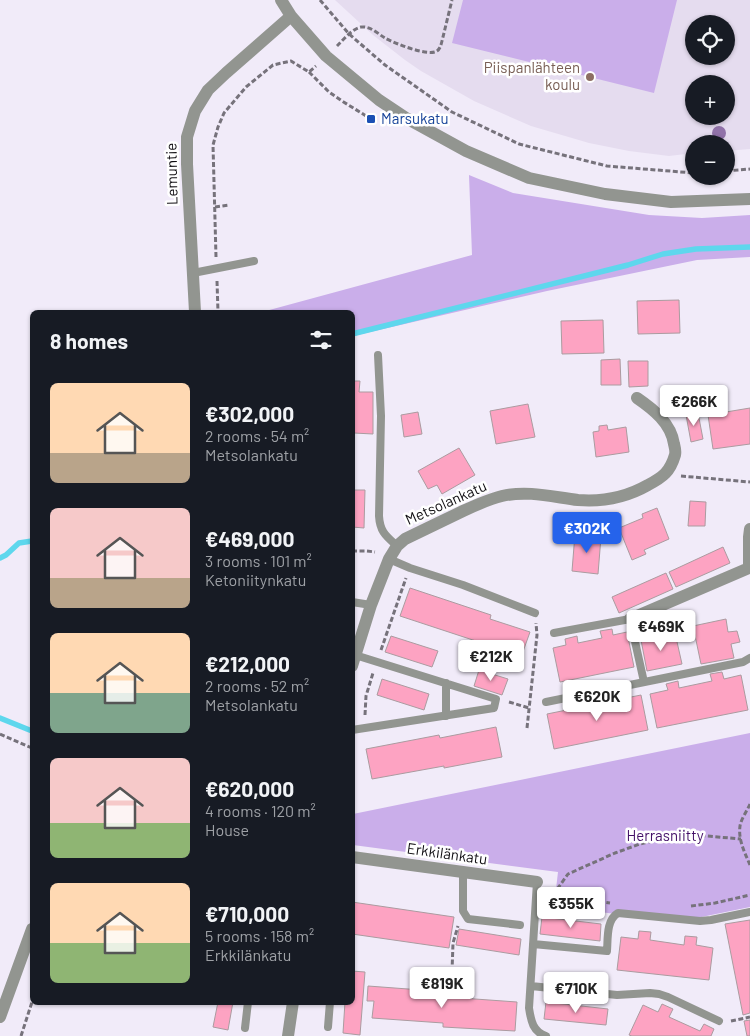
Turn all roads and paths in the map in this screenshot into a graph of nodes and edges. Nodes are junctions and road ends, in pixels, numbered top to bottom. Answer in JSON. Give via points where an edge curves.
{"nodes":[{"id":1,"x":281,"y":0,"type":"edge"},
{"id":2,"x":320,"y":0,"type":"edge"},
{"id":3,"x":452,"y":0,"type":"edge"},
{"id":4,"x":291,"y":16,"type":"junction"},
{"id":5,"x":349,"y":34,"type":"junction"},
{"id":6,"x":326,"y":56,"type":"junction"},
{"id":7,"x":310,"y":72,"type":"junction"},
{"id":8,"x":371,"y":119,"type":"dead end"},
{"id":9,"x":750,"y":169,"type":"edge"},
{"id":10,"x":735,"y":170,"type":"edge"},
{"id":11,"x":685,"y":172,"type":"edge"},
{"id":12,"x":750,"y":199,"type":"edge"},
{"id":13,"x":229,"y":205,"type":"dead end"},
{"id":14,"x":215,"y":207,"type":"junction"},
{"id":15,"x":254,"y":261,"type":"dead end"},
{"id":16,"x":217,"y":268,"type":"junction"},
{"id":17,"x":193,"y":273,"type":"junction"},
{"id":18,"x":195,"y":310,"type":"edge"},
{"id":19,"x":218,"y":310,"type":"edge"},
{"id":20,"x":378,"y":355,"type":"dead end"},
{"id":21,"x":637,"y":398,"type":"dead end"},
{"id":22,"x":664,"y":474,"type":"junction"},
{"id":23,"x":750,"y":482,"type":"edge"},
{"id":24,"x":750,"y":529,"type":"edge"},
{"id":25,"x":397,"y":546,"type":"junction"},
{"id":26,"x":355,"y":551,"type":"edge"},
{"id":27,"x":389,"y":559,"type":"junction"},
{"id":28,"x":410,"y":568,"type":"junction"},
{"id":29,"x":750,"y":568,"type":"edge"},
{"id":30,"x":750,"y":574,"type":"edge"},
{"id":31,"x":355,"y":602,"type":"edge"},
{"id":32,"x":371,"y":605,"type":"junction"},
{"id":33,"x":535,"y":613,"type":"joint"},
{"id":34,"x":630,"y":619,"type":"junction"},
{"id":35,"x":554,"y":633,"type":"dead end"},
{"id":36,"x":355,"y":657,"type":"edge"},
{"id":37,"x":750,"y":658,"type":"edge"},
{"id":38,"x":355,"y":660,"type":"edge"},
{"id":39,"x":377,"y":661,"type":"junction"},
{"id":40,"x":644,"y":682,"type":"junction"},
{"id":41,"x":446,"y":683,"type":"junction"},
{"id":42,"x":496,"y":698,"type":"junction"},
{"id":43,"x":546,"y":702,"type":"dead end"},
{"id":44,"x":529,"y":708,"type":"junction"},
{"id":45,"x":446,"y":716,"type":"junction"},
{"id":46,"x":366,"y":728,"type":"junction"},
{"id":47,"x":527,"y":728,"type":"dead end"},
{"id":48,"x":355,"y":730,"type":"edge"},
{"id":49,"x":0,"y":734,"type":"edge"},
{"id":50,"x":30,"y":747,"type":"edge"},
{"id":51,"x":750,"y":804,"type":"edge"},
{"id":52,"x":741,"y":839,"type":"junction"},
{"id":53,"x":355,"y":857,"type":"edge"},
{"id":54,"x":750,"y":865,"type":"edge"},
{"id":55,"x":463,"y":872,"type":"junction"},
{"id":56,"x":537,"y":882,"type":"joint"},
{"id":57,"x":553,"y":895,"type":"dead end"},
{"id":58,"x":463,"y":910,"type":"junction"},
{"id":59,"x":750,"y":912,"type":"edge"},
{"id":60,"x":520,"y":925,"type":"dead end"},
{"id":61,"x":30,"y":934,"type":"edge"},
{"id":62,"x":533,"y":944,"type":"junction"},
{"id":63,"x":452,"y":972,"type":"dead end"},
{"id":64,"x":531,"y":986,"type":"junction"},
{"id":65,"x":31,"y":1005,"type":"edge"},
{"id":66,"x":248,"y":1005,"type":"edge"},
{"id":67,"x":293,"y":1005,"type":"edge"},
{"id":68,"x":330,"y":1005,"type":"edge"},
{"id":69,"x":0,"y":1017,"type":"edge"},
{"id":70,"x":750,"y":1017,"type":"edge"},
{"id":71,"x":719,"y":1021,"type":"joint"},
{"id":72,"x":328,"y":1027,"type":"dead end"},
{"id":73,"x":245,"y":1028,"type":"dead end"},
{"id":74,"x":21,"y":1036,"type":"edge"},
{"id":75,"x":288,"y":1036,"type":"edge"},
{"id":76,"x":546,"y":1036,"type":"edge"}],
"edges":[{"from":1,"to":4,"type":"street"},
{"from":2,"to":5,"type":"path"},
{"from":3,"to":5,"type":"path","via":[[440,48],[432,53],[391,41],[368,27],[360,27]]},
{"from":4,"to":6,"type":"street"},
{"from":4,"to":17,"type":"street","name":"Lemuntie","via":[[208,90],[195,111],[187,137],[186,164]]},
{"from":5,"to":6,"type":"path"},
{"from":5,"to":11,"type":"path","via":[[385,65],[452,112],[519,144],[607,166]]},
{"from":6,"to":7,"type":"path"},
{"from":6,"to":12,"type":"street","via":[[406,118],[529,178],[605,194],[671,202]]},
{"from":7,"to":8,"type":"path","via":[[329,92]]},
{"from":7,"to":14,"type":"path","via":[[291,61],[273,65],[246,87],[224,113],[213,146]]},
{"from":9,"to":10,"type":"path"},
{"from":13,"to":14,"type":"path"},
{"from":14,"to":16,"type":"path"},
{"from":15,"to":16,"type":"lane"},
{"from":16,"to":17,"type":"lane"},
{"from":16,"to":19,"type":"path"},
{"from":17,"to":18,"type":"street","name":"Lemuntie"},
{"from":20,"to":25,"type":"lane","via":[[381,416],[378,516],[384,534]]},
{"from":21,"to":22,"type":"street","name":"Metsolankatu","via":[[662,419],[673,436],[676,452],[671,468]]},
{"from":22,"to":23,"type":"path"},
{"from":22,"to":25,"type":"street","name":"Metsolankatu","via":[[640,490],[599,500],[521,493],[502,496],[459,513]]},
{"from":24,"to":29,"type":"street"},
{"from":25,"to":27,"type":"street","name":"Metsolankatu"},
{"from":26,"to":27,"type":"path","via":[[367,550]]},
{"from":27,"to":28,"type":"lane"},
{"from":27,"to":32,"type":"street","name":"Metsolankatu"},
{"from":28,"to":33,"type":"lane"},
{"from":28,"to":39,"type":"path"},
{"from":29,"to":30,"type":"lane"},
{"from":29,"to":34,"type":"street"},
{"from":31,"to":32,"type":"lane"},
{"from":32,"to":36,"type":"street","name":"Metsolankatu"},
{"from":33,"to":44,"type":"path","via":[[537,635]]},
{"from":34,"to":35,"type":"lane"},
{"from":34,"to":40,"type":"lane"},
{"from":37,"to":40,"type":"lane"},
{"from":38,"to":39,"type":"lane"},
{"from":39,"to":41,"type":"lane"},
{"from":39,"to":46,"type":"path","via":[[366,696]]},
{"from":40,"to":43,"type":"lane"},
{"from":41,"to":42,"type":"lane"},
{"from":41,"to":45,"type":"lane"},
{"from":42,"to":44,"type":"path"},
{"from":42,"to":45,"type":"lane","via":[[494,708]]},
{"from":44,"to":47,"type":"path"},
{"from":45,"to":46,"type":"lane"},
{"from":46,"to":48,"type":"lane"},
{"from":49,"to":50,"type":"path"},
{"from":51,"to":52,"type":"path","via":[[740,826]]},
{"from":52,"to":54,"type":"path"},
{"from":52,"to":57,"type":"path","via":[[682,836],[640,844],[568,874]]},
{"from":53,"to":55,"type":"street","name":"Erkkilänkatu"},
{"from":55,"to":56,"type":"street","name":"Erkkilänkatu"},
{"from":55,"to":58,"type":"lane"},
{"from":56,"to":62,"type":"lane"},
{"from":58,"to":60,"type":"lane","via":[[468,919]]},
{"from":58,"to":63,"type":"path","via":[[453,943]]},
{"from":59,"to":62,"type":"lane","via":[[700,921],[618,913],[611,919],[607,951]]},
{"from":61,"to":69,"type":"street"},
{"from":62,"to":64,"type":"lane"},
{"from":64,"to":71,"type":"lane","via":[[617,995],[659,994]]},
{"from":64,"to":76,"type":"lane","via":[[531,1019],[535,1030]]},
{"from":65,"to":74,"type":"path"},
{"from":66,"to":73,"type":"lane"},
{"from":67,"to":75,"type":"street"},
{"from":68,"to":72,"type":"lane"},
{"from":70,"to":71,"type":"path"}]}
